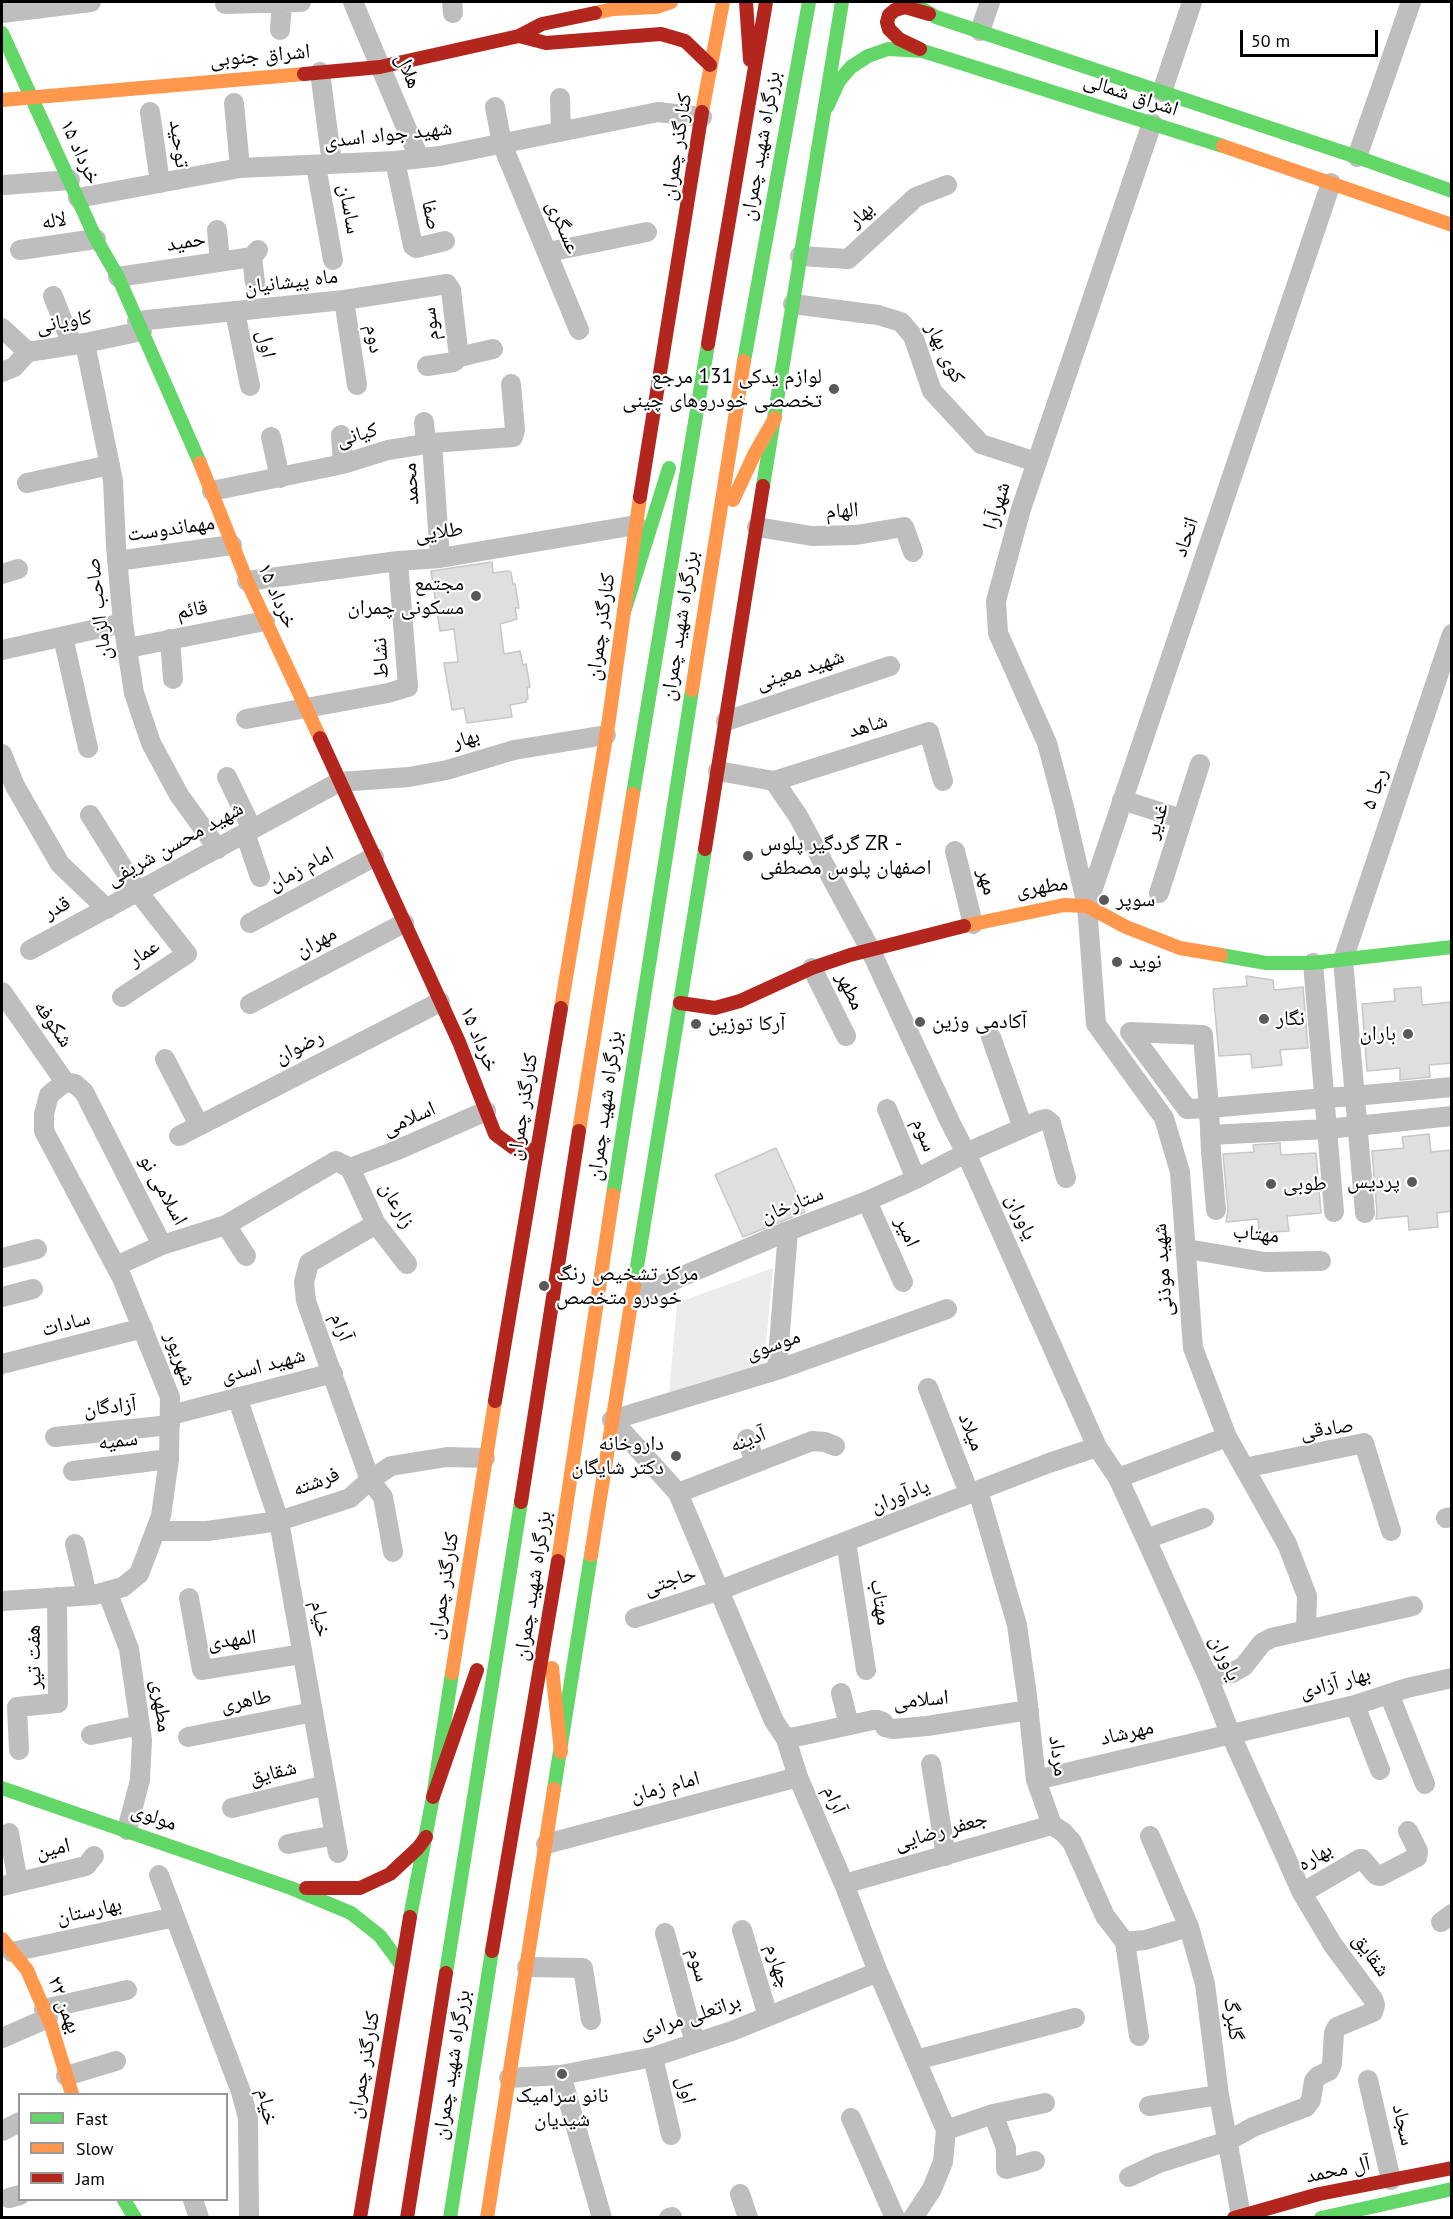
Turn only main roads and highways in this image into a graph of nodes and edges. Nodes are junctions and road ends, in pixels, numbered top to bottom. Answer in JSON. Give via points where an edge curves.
{"nodes":[{"id":1,"x":671,"y":2,"type":"edge"},
{"id":2,"x":723,"y":2,"type":"edge"},
{"id":3,"x":746,"y":2,"type":"edge"},
{"id":4,"x":766,"y":2,"type":"edge"},
{"id":5,"x":809,"y":2,"type":"edge"},
{"id":6,"x":842,"y":2,"type":"edge"},
{"id":7,"x":911,"y":2,"type":"edge"},
{"id":8,"x":936,"y":17,"type":"junction"},
{"id":9,"x":2,"y":33,"type":"edge"},
{"id":10,"x":519,"y":36,"type":"junction"},
{"id":11,"x":923,"y":51,"type":"junction"},
{"id":12,"x":710,"y":65,"type":"junction"},
{"id":13,"x":752,"y":82,"type":"junction"},
{"id":14,"x":32,"y":98,"type":"junction"},
{"id":15,"x":2,"y":100,"type":"edge"},
{"id":16,"x":823,"y":117,"type":"junction"},
{"id":17,"x":1452,"y":191,"type":"edge"},
{"id":18,"x":1452,"y":225,"type":"edge"},
{"id":19,"x":708,"y":344,"type":"junction"},
{"id":20,"x":775,"y":418,"type":"junction"},
{"id":21,"x":680,"y":433,"type":"dead end"},
{"id":22,"x":673,"y":455,"type":"dead end"},
{"id":23,"x":716,"y":537,"type":"junction"},
{"id":24,"x":624,"y":612,"type":"junction"},
{"id":25,"x":1452,"y":947,"type":"edge"},
{"id":26,"x":680,"y":1003,"type":"junction"},
{"id":27,"x":537,"y":1151,"type":"junction"},
{"id":28,"x":508,"y":1577,"type":"junction"},
{"id":29,"x":548,"y":1628,"type":"junction"},
{"id":30,"x":561,"y":1752,"type":"junction"},
{"id":31,"x":2,"y":1788,"type":"edge"},
{"id":32,"x":433,"y":1797,"type":"junction"},
{"id":33,"x":426,"y":1837,"type":"junction"},
{"id":34,"x":291,"y":1888,"type":"junction"},
{"id":35,"x":7,"y":1946,"type":"edge"},
{"id":36,"x":402,"y":1966,"type":"junction"},
{"id":37,"x":69,"y":2085,"type":"edge"},
{"id":38,"x":1452,"y":2168,"type":"edge"},
{"id":39,"x":1452,"y":2189,"type":"edge"},
{"id":40,"x":125,"y":2201,"type":"edge"},
{"id":41,"x":135,"y":2217,"type":"edge"},
{"id":42,"x":360,"y":2217,"type":"edge"},
{"id":43,"x":407,"y":2217,"type":"edge"},
{"id":44,"x":450,"y":2217,"type":"edge"},
{"id":45,"x":487,"y":2217,"type":"edge"},
{"id":46,"x":1238,"y":2217,"type":"edge"},
{"id":47,"x":1321,"y":2217,"type":"edge"}],
"edges":[{"from":1,"to":10,"type":"main road","name":"اشراق جنوبی","via":[[542,24]]},
{"from":2,"to":12,"type":"main road","name":"کنارگذر چمران"},
{"from":3,"to":13,"type":"main road"},
{"from":4,"to":13,"type":"main road","name":"بزرگراه شهید چمران"},
{"from":5,"to":23,"type":"main road","name":"بزرگراه شهید چمران","via":[[754,299]]},
{"from":6,"to":16,"type":"main road"},
{"from":7,"to":8,"type":"main road","name":"اشراق شمالی"},
{"from":8,"to":11,"type":"main road","via":[[906,7],[889,15],[889,28],[899,39]]},
{"from":8,"to":17,"type":"main road","name":"اشراق شمالی"},
{"from":9,"to":14,"type":"main road","name":"۱۵ خرداد"},
{"from":10,"to":12,"type":"main road","name":"اشراق جنوبی","via":[[546,43],[661,34],[685,41]]},
{"from":10,"to":14,"type":"main road","name":"اشراق جنوبی","via":[[380,67]]},
{"from":11,"to":16,"type":"main road","name":"اشراق شمالی","via":[[888,49],[868,56],[839,81]]},
{"from":11,"to":18,"type":"main road","name":"اشراق شمالی","via":[[1152,123]]},
{"from":12,"to":24,"type":"main road","name":"کنارگذر چمران"},
{"from":13,"to":19,"type":"main road","name":"بزرگراه شهید چمران"},
{"from":14,"to":15,"type":"main road","name":"اشراق جنوبی"},
{"from":14,"to":27,"type":"main road","name":"۱۵ خرداد","via":[[140,326],[247,581],[440,1002],[495,1134],[514,1148]]},
{"from":16,"to":20,"type":"main road"},
{"from":19,"to":21,"type":"main road"},
{"from":19,"to":28,"type":"main road","name":"بزرگراه شهید چمران"},
{"from":20,"to":23,"type":"main road"},
{"from":20,"to":26,"type":"main road"},
{"from":22,"to":24,"type":"main road"},
{"from":23,"to":29,"type":"main road","name":"بزرگراه شهید چمران"},
{"from":24,"to":27,"type":"main road","name":"کنارگذر چمران"},
{"from":25,"to":26,"type":"main road","name":"مطهری","via":[[1313,963],[1266,963],[1180,948],[1125,927],[1087,906],[1064,905],[870,949],[812,968],[740,1002],[715,1008]]},
{"from":26,"to":30,"type":"main road"},
{"from":27,"to":32,"type":"main road","name":"کنارگذر چمران"},
{"from":28,"to":32,"type":"main road"},
{"from":28,"to":43,"type":"main road","name":"بزرگراه شهید چمران"},
{"from":29,"to":30,"type":"main road"},
{"from":29,"to":44,"type":"main road","name":"بزرگراه شهید چمران"},
{"from":30,"to":45,"type":"main road"},
{"from":31,"to":34,"type":"main road","name":"مولوی"},
{"from":32,"to":33,"type":"main road","name":"کنارگذر چمران"},
{"from":33,"to":34,"type":"main road","name":"مولوی","via":[[390,1874],[360,1888]]},
{"from":33,"to":36,"type":"main road","name":"کنارگذر چمران"},
{"from":34,"to":36,"type":"main road","name":"مولوی","via":[[351,1913],[380,1936]]},
{"from":35,"to":37,"type":"main road","name":"۲۲ بهمن","via":[[27,1970]]},
{"from":36,"to":42,"type":"main road","name":"کنارگذر چمران"},
{"from":38,"to":46,"type":"main road","name":"آل محمد","via":[[1319,2194]]},
{"from":39,"to":47,"type":"main road","name":"آل محمد"},
{"from":40,"to":41,"type":"main road"}]}
